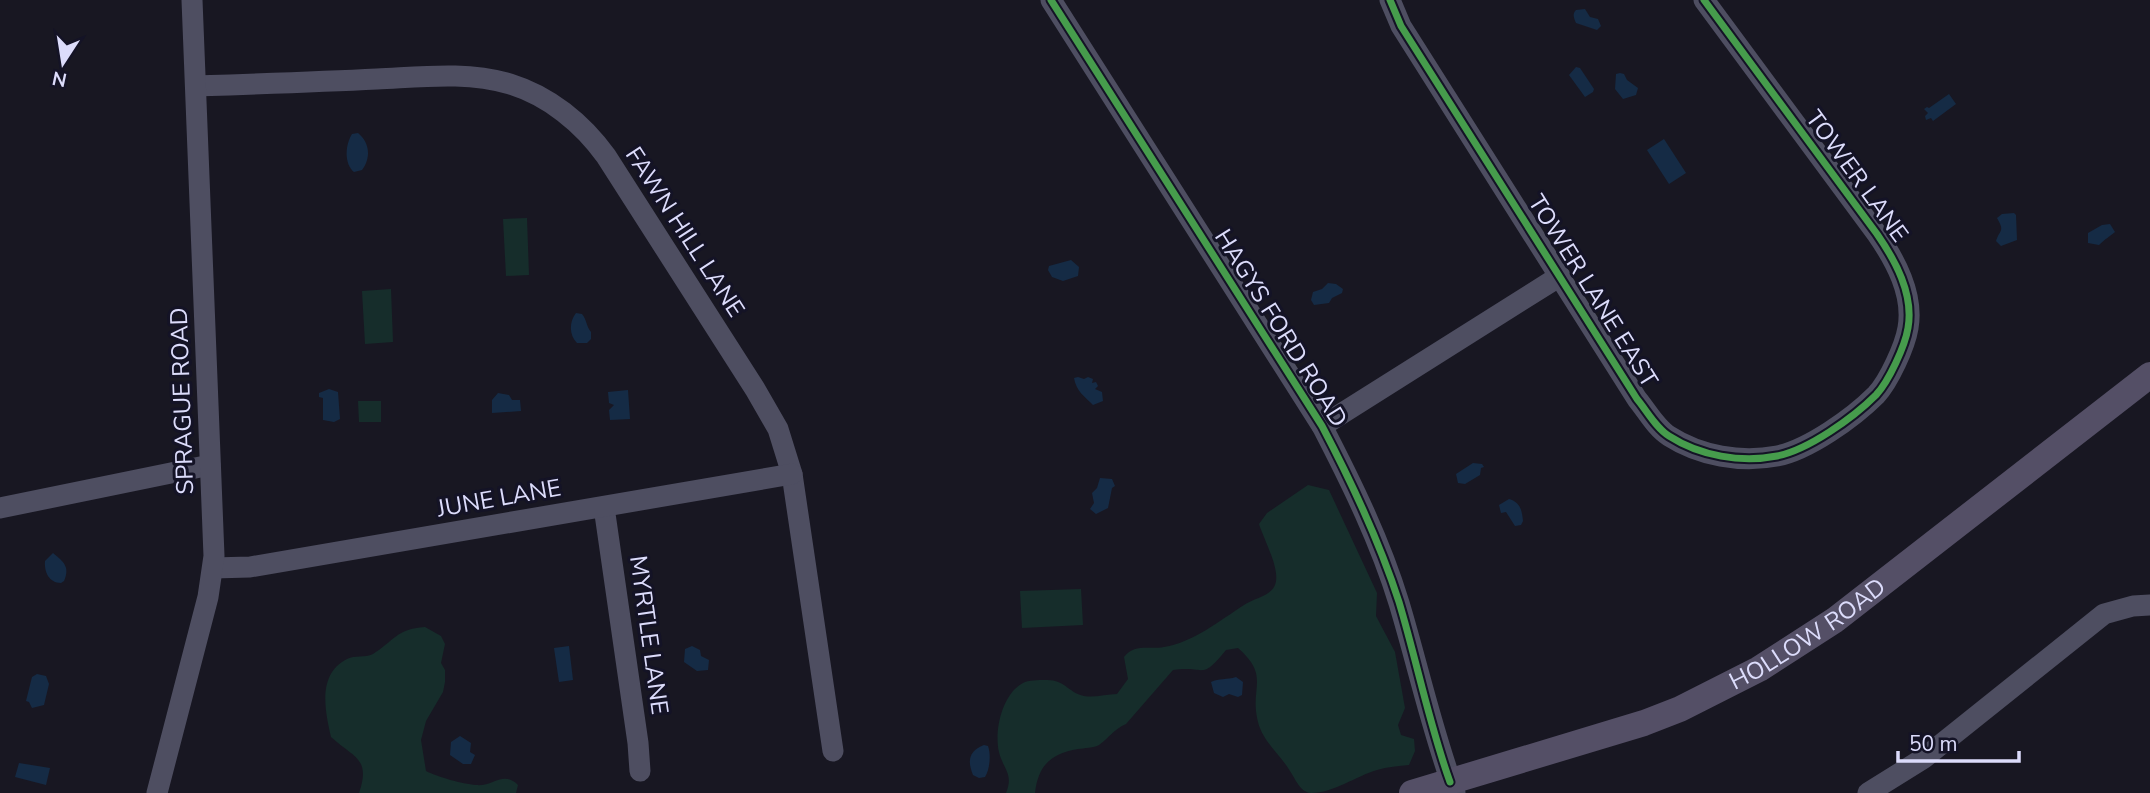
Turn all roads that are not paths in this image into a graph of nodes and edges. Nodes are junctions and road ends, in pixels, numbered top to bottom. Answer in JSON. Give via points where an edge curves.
{"nodes":[{"id":1,"x":192,"y":0,"type":"edge"},
{"id":2,"x":1051,"y":0,"type":"edge"},
{"id":3,"x":1390,"y":0,"type":"edge"},
{"id":4,"x":1704,"y":0,"type":"edge"},
{"id":5,"x":196,"y":86,"type":"junction"},
{"id":6,"x":1560,"y":276,"type":"junction"},
{"id":7,"x":2150,"y":375,"type":"edge"},
{"id":8,"x":1846,"y":419,"type":"joint"},
{"id":9,"x":1322,"y":426,"type":"junction"},
{"id":10,"x":210,"y":465,"type":"junction"},
{"id":11,"x":792,"y":474,"type":"junction"},
{"id":12,"x":604,"y":507,"type":"junction"},
{"id":13,"x":0,"y":508,"type":"edge"},
{"id":14,"x":213,"y":568,"type":"junction"},
{"id":15,"x":2150,"y":605,"type":"edge"},
{"id":16,"x":833,"y":751,"type":"dead end"},
{"id":17,"x":639,"y":771,"type":"dead end"},
{"id":18,"x":1452,"y":787,"type":"edge"},
{"id":19,"x":157,"y":793,"type":"edge"},
{"id":20,"x":1412,"y":793,"type":"edge"},
{"id":21,"x":1868,"y":793,"type":"edge"}],
"edges":[{"from":1,"to":5,"type":"street","name":"SPRAGUE ROAD"},
{"from":2,"to":9,"type":"street","name":"HAGYS FORD ROAD"},
{"from":3,"to":6,"type":"street","name":"TOWER LANE EAST","via":[[1401,26]]},
{"from":4,"to":8,"type":"street","name":"TOWER LANE","via":[[1894,258],[1908,297],[1909,327],[1891,372],[1877,394]]},
{"from":5,"to":10,"type":"street","name":"SPRAGUE ROAD"},
{"from":5,"to":11,"type":"street","name":"FAWN HILL LANE","via":[[464,76],[512,85],[552,104],[584,129],[606,156],[769,413],[785,444]]},
{"from":6,"to":8,"type":"street","name":"TOWER LANE EAST","via":[[1637,399],[1666,435],[1727,458],[1759,459],[1805,446]]},
{"from":6,"to":9,"type":"street","name":"TOWER LANE EAST"},
{"from":7,"to":18,"type":"main road","name":"HOLLOW ROAD","via":[[1872,594],[1759,669],[1644,723]]},
{"from":9,"to":18,"type":"street","name":"HAGYS FORD ROAD","via":[[1383,557]]},
{"from":10,"to":13,"type":"street"},
{"from":10,"to":14,"type":"street","name":"SPRAGUE ROAD"},
{"from":11,"to":12,"type":"street","name":"JUNE LANE"},
{"from":11,"to":16,"type":"street","name":"FAWN HILL LANE"},
{"from":12,"to":14,"type":"street","name":"JUNE LANE","via":[[250,567]]},
{"from":12,"to":17,"type":"street","name":"MYRTLE LANE"},
{"from":14,"to":19,"type":"street","name":"SPRAGUE ROAD"},
{"from":15,"to":21,"type":"street","via":[[2104,614],[1924,758]]},
{"from":18,"to":20,"type":"main road","name":"HOLLOW ROAD"}]}
